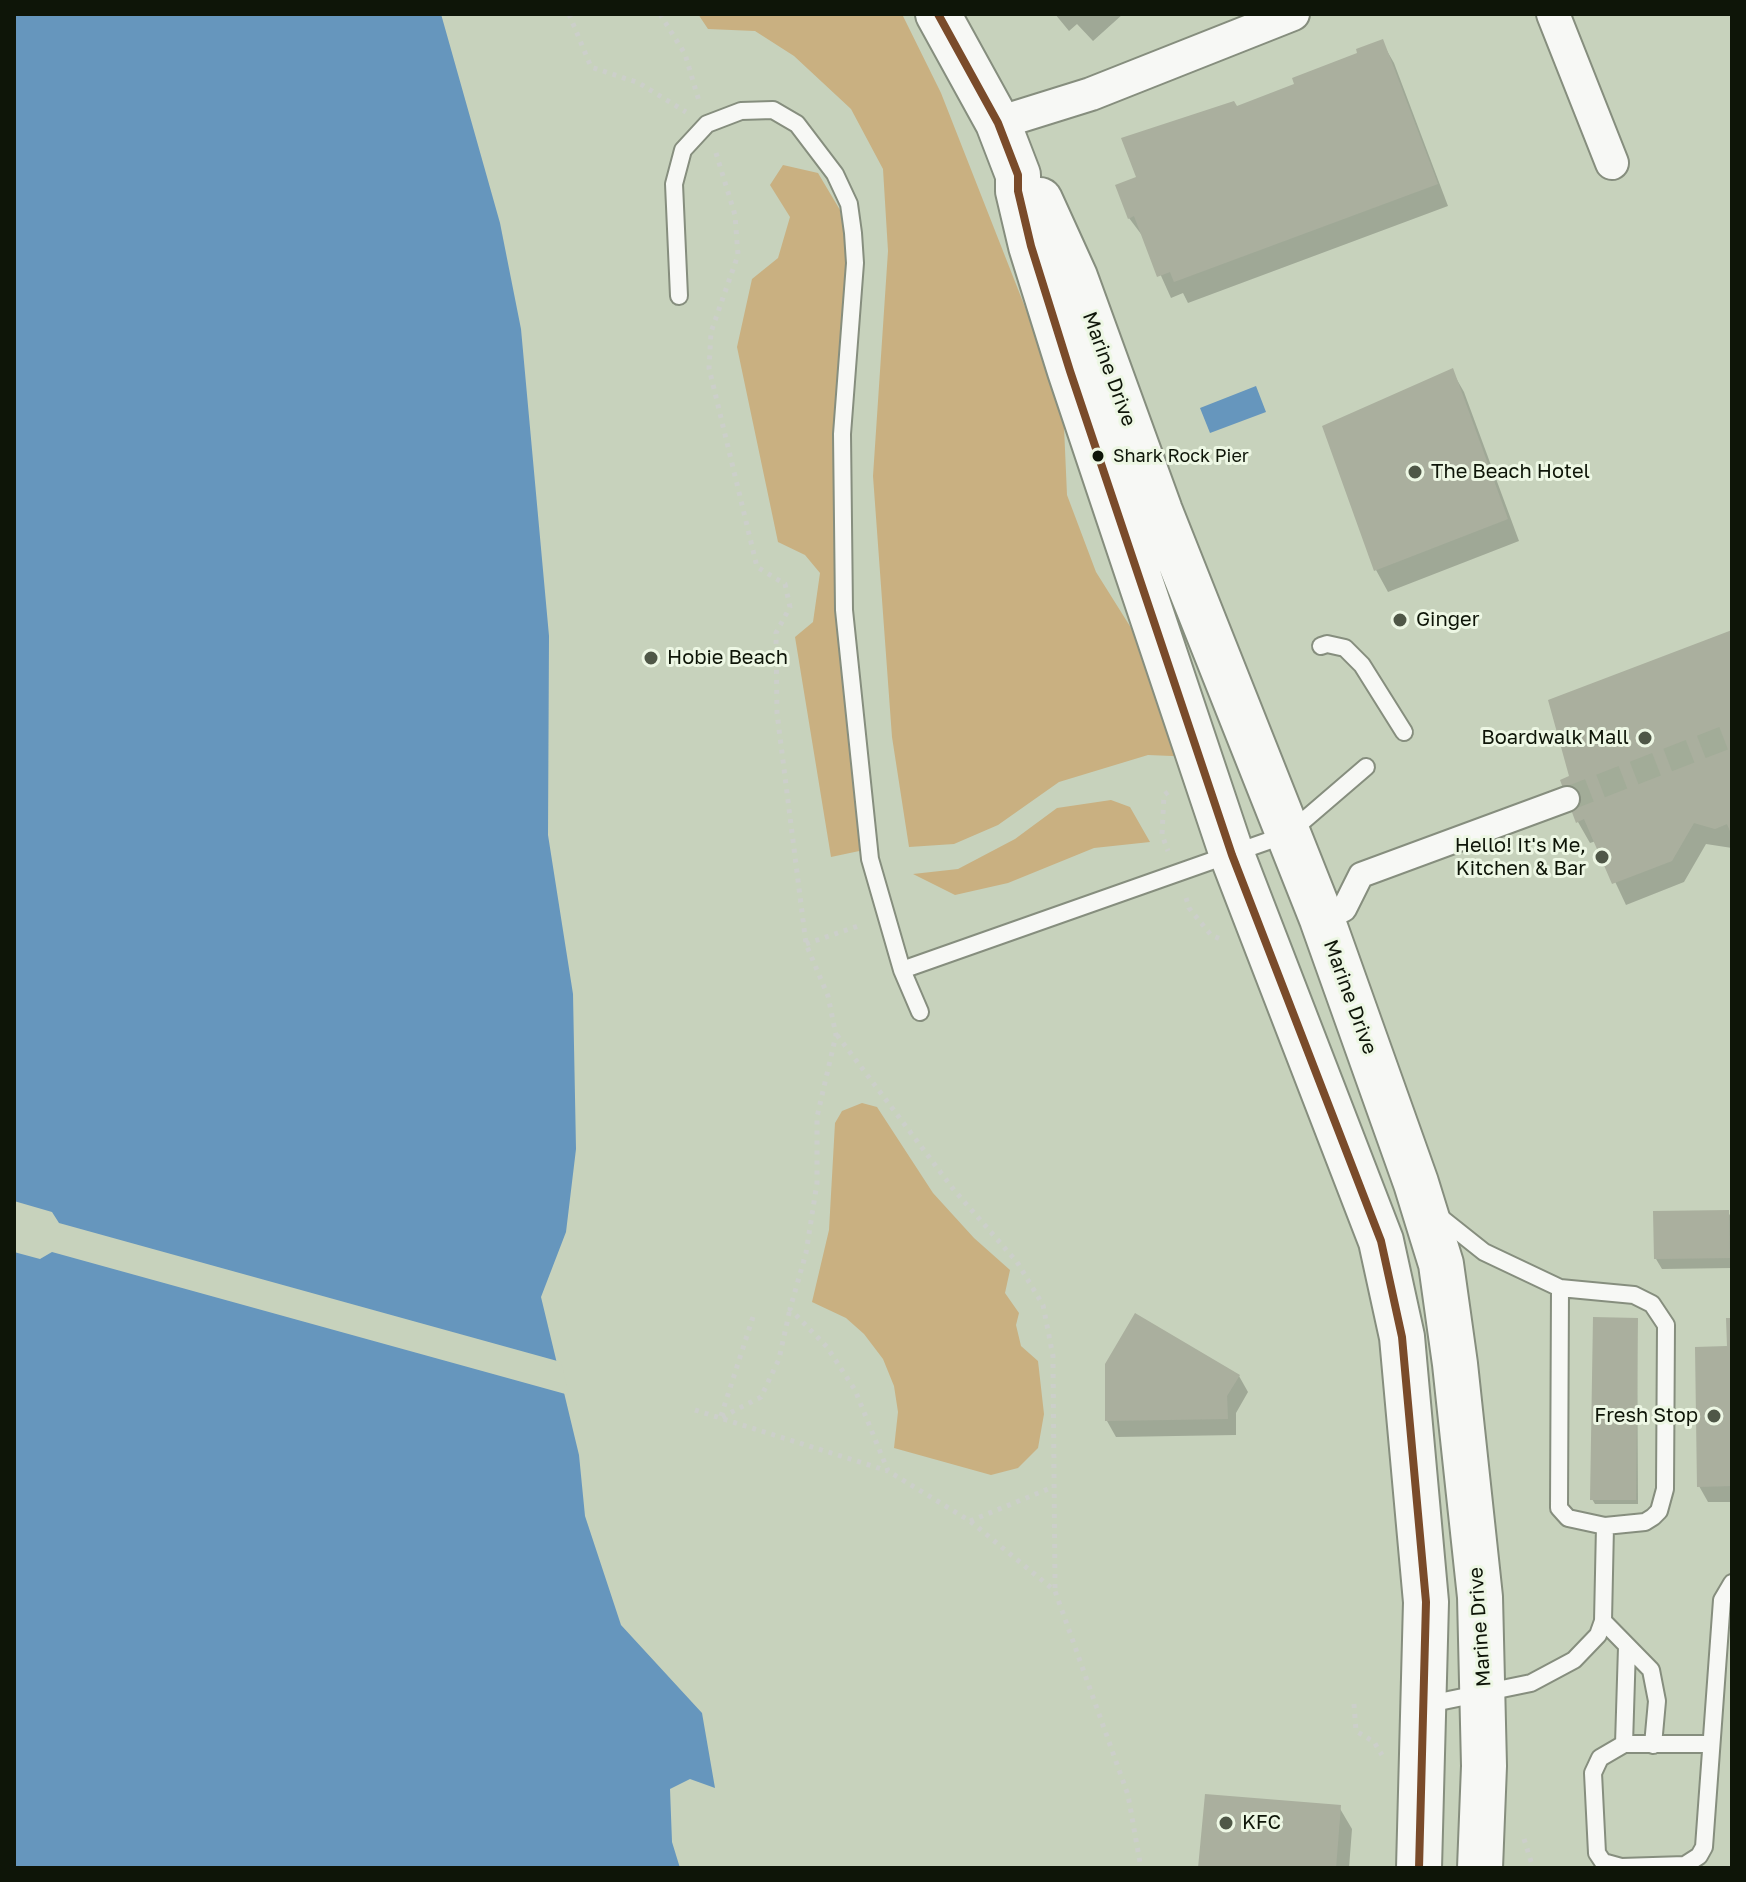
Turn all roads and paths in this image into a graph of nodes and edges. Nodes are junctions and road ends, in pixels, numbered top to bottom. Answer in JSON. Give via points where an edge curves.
{"nodes":[{"id":1,"x":569,"y":14,"type":"edge"},
{"id":2,"x":660,"y":14,"type":"edge"},
{"id":3,"x":938,"y":14,"type":"edge"},
{"id":4,"x":1293,"y":14,"type":"edge"},
{"id":5,"x":1553,"y":14,"type":"edge"},
{"id":6,"x":998,"y":123,"type":"junction"},
{"id":7,"x":707,"y":124,"type":"junction"},
{"id":8,"x":1612,"y":163,"type":"dead end"},
{"id":9,"x":1018,"y":175,"type":"junction"},
{"id":10,"x":679,"y":296,"type":"dead end"},
{"id":11,"x":1321,"y":646,"type":"dead end"},
{"id":12,"x":1404,"y":732,"type":"dead end"},
{"id":13,"x":1366,"y":767,"type":"dead end"},
{"id":14,"x":1567,"y":799,"type":"tunnel mouth"},
{"id":15,"x":1288,"y":834,"type":"junction"},
{"id":16,"x":1232,"y":855,"type":"junction"},
{"id":17,"x":885,"y":917,"type":"junction"},
{"id":18,"x":1322,"y":919,"type":"junction"},
{"id":19,"x":806,"y":944,"type":"junction"},
{"id":20,"x":902,"y":970,"type":"junction"},
{"id":21,"x":920,"y":1012,"type":"dead end"},
{"id":22,"x":836,"y":1035,"type":"junction"},
{"id":23,"x":1416,"y":1183,"type":"junction"},
{"id":24,"x":1560,"y":1288,"type":"junction"},
{"id":25,"x":790,"y":1309,"type":"junction"},
{"id":26,"x":753,"y":1317,"type":"dead end"},
{"id":27,"x":695,"y":1410,"type":"dead end"},
{"id":28,"x":721,"y":1417,"type":"junction"},
{"id":29,"x":888,"y":1471,"type":"junction"},
{"id":30,"x":1053,"y":1487,"type":"junction"},
{"id":31,"x":970,"y":1521,"type":"junction"},
{"id":32,"x":1605,"y":1526,"type":"junction"},
{"id":33,"x":1732,"y":1583,"type":"edge"},
{"id":34,"x":1055,"y":1591,"type":"junction"},
{"id":35,"x":1603,"y":1621,"type":"junction"},
{"id":36,"x":1627,"y":1647,"type":"junction"},
{"id":37,"x":1484,"y":1694,"type":"junction"},
{"id":38,"x":1354,"y":1704,"type":"dead end"},
{"id":39,"x":1422,"y":1705,"type":"junction"},
{"id":40,"x":1624,"y":1744,"type":"junction"},
{"id":41,"x":1711,"y":1744,"type":"junction"},
{"id":42,"x":1653,"y":1745,"type":"junction"},
{"id":43,"x":1385,"y":1760,"type":"dead end"},
{"id":44,"x":1141,"y":1868,"type":"edge"},
{"id":45,"x":1419,"y":1868,"type":"edge"},
{"id":46,"x":1480,"y":1868,"type":"edge"}],
"edges":[{"from":1,"to":7,"type":"path","via":[[591,67],[639,83]]},
{"from":2,"to":7,"type":"path","via":[[685,54]]},
{"from":3,"to":6,"type":"main road","name":"Marine Drive"},
{"from":4,"to":6,"type":"street","via":[[1091,94]]},
{"from":5,"to":8,"type":"street"},
{"from":6,"to":9,"type":"main road","name":"Marine Drive"},
{"from":7,"to":10,"type":"lane","via":[[683,150],[674,184]]},
{"from":7,"to":17,"type":"lane","via":[[741,111],[773,110],[797,124],[814,145],[849,204],[855,263],[842,434],[844,610],[870,859]]},
{"from":7,"to":19,"type":"path","via":[[735,215],[738,255],[711,332],[709,368],[757,567],[785,584],[790,607],[776,633],[777,713]]},
{"from":9,"to":15,"type":"main road","name":"Marine Drive","via":[[1039,198],[1070,265]]},
{"from":9,"to":16,"type":"main road","name":"Marine Drive","via":[[1031,246],[1070,371]]},
{"from":11,"to":12,"type":"lane","via":[[1345,648],[1362,665]]},
{"from":13,"to":15,"type":"lane"},
{"from":14,"to":18,"type":"street","via":[[1361,875],[1344,909]]},
{"from":15,"to":16,"type":"lane"},
{"from":15,"to":18,"type":"main road","name":"Marine Drive"},
{"from":16,"to":20,"type":"lane"},
{"from":16,"to":39,"type":"main road","name":"Marine Drive","via":[[1360,1180],[1395,1295],[1426,1602]]},
{"from":17,"to":19,"type":"path"},
{"from":17,"to":20,"type":"lane"},
{"from":18,"to":23,"type":"main road","name":"Marine Drive"},
{"from":19,"to":22,"type":"path","via":[[828,996]]},
{"from":20,"to":21,"type":"lane"},
{"from":22,"to":25,"type":"path","via":[[817,1117],[817,1183],[808,1239]]},
{"from":22,"to":30,"type":"path","via":[[954,1190],[1017,1262],[1043,1305],[1053,1356]]},
{"from":23,"to":24,"type":"lane","via":[[1446,1225],[1467,1241]]},
{"from":23,"to":37,"type":"main road","name":"Marine Drive","via":[[1441,1264],[1449,1315],[1480,1597]]},
{"from":24,"to":32,"type":"lane","via":[[1559,1508],[1568,1518]]},
{"from":24,"to":32,"type":"lane","via":[[1634,1295],[1652,1304],[1666,1325],[1664,1500],[1645,1522]]},
{"from":25,"to":28,"type":"path","via":[[779,1359],[761,1397]]},
{"from":25,"to":29,"type":"path","via":[[827,1347],[855,1390]]},
{"from":26,"to":28,"type":"path"},
{"from":27,"to":28,"type":"path"},
{"from":28,"to":29,"type":"path"},
{"from":29,"to":31,"type":"path"},
{"from":30,"to":31,"type":"path"},
{"from":30,"to":34,"type":"path"},
{"from":31,"to":34,"type":"path"},
{"from":32,"to":35,"type":"lane"},
{"from":33,"to":41,"type":"lane","via":[[1722,1600]]},
{"from":34,"to":44,"type":"path","via":[[1128,1795]]},
{"from":35,"to":36,"type":"lane"},
{"from":35,"to":37,"type":"lane","via":[[1588,1647],[1562,1669]]},
{"from":36,"to":40,"type":"lane"},
{"from":36,"to":42,"type":"lane","via":[[1651,1670],[1655,1684]]},
{"from":37,"to":39,"type":"lane"},
{"from":37,"to":46,"type":"main road","name":"Marine Drive"},
{"from":38,"to":43,"type":"path","via":[[1356,1731],[1374,1742]]},
{"from":39,"to":45,"type":"main road","name":"Marine Drive"},
{"from":40,"to":41,"type":"lane","via":[[1600,1758],[1593,1773],[1597,1853],[1609,1865],[1621,1867],[1685,1865],[1699,1856],[1705,1838]]},
{"from":40,"to":42,"type":"lane"},
{"from":41,"to":42,"type":"lane"}]}
